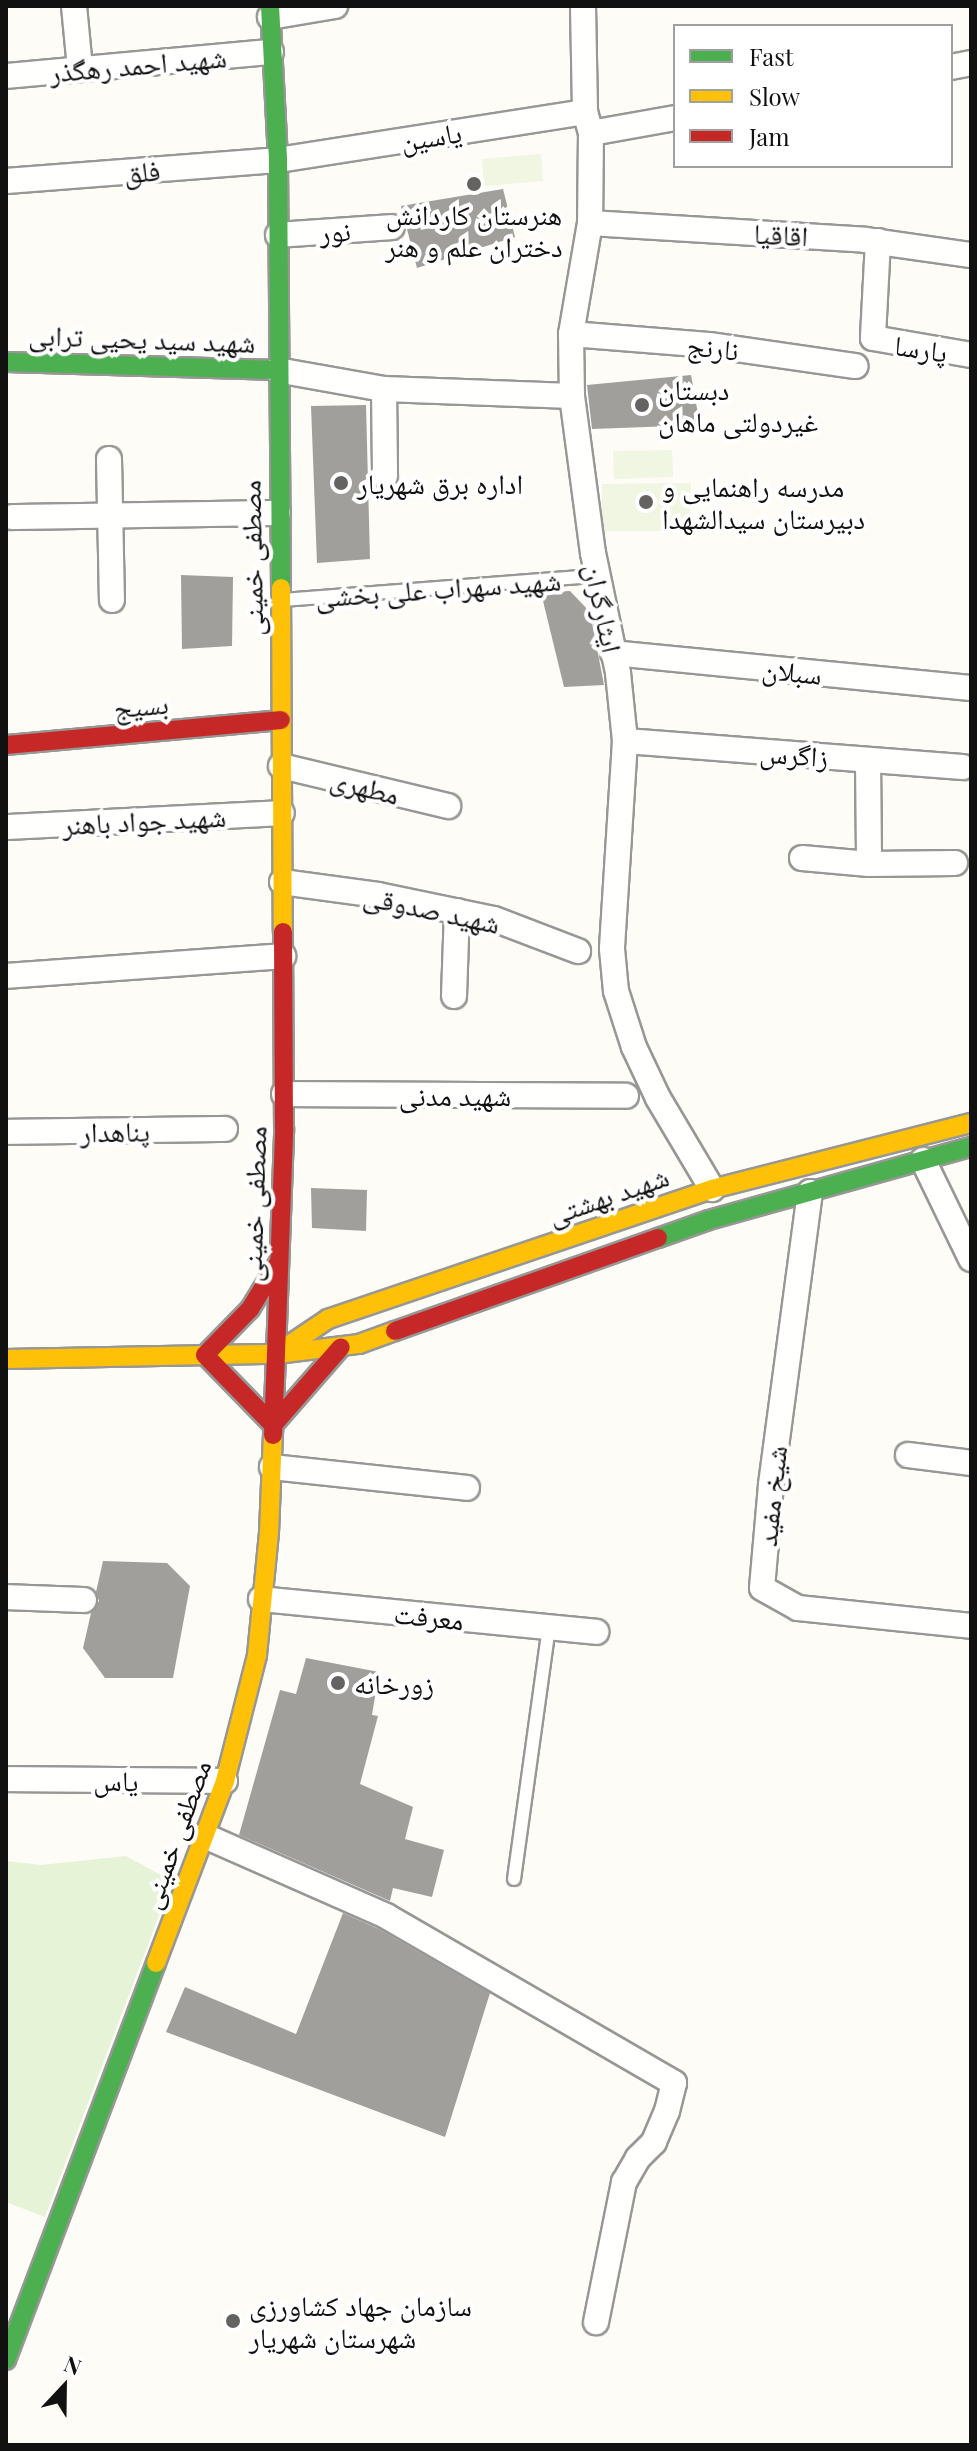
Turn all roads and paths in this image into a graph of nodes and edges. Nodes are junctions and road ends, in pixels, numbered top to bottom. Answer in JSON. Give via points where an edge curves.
{"nodes":[{"id":1,"x":74,"y":6,"type":"edge"},
{"id":2,"x":335,"y":6,"type":"edge"},
{"id":3,"x":583,"y":6,"type":"edge"},
{"id":4,"x":270,"y":12,"type":"edge"},
{"id":5,"x":271,"y":52,"type":"junction"},
{"id":6,"x":80,"y":68,"type":"junction"},
{"id":7,"x":6,"y":76,"type":"edge"},
{"id":8,"x":673,"y":118,"type":"edge"},
{"id":9,"x":588,"y":123,"type":"junction"},
{"id":10,"x":278,"y":160,"type":"junction"},
{"id":11,"x":6,"y":181,"type":"edge"},
{"id":12,"x":590,"y":223,"type":"junction"},
{"id":13,"x":392,"y":227,"type":"dead end"},
{"id":14,"x":278,"y":235,"type":"junction"},
{"id":15,"x":878,"y":241,"type":"junction"},
{"id":16,"x":971,"y":255,"type":"edge"},
{"id":17,"x":571,"y":334,"type":"junction"},
{"id":18,"x":971,"y":355,"type":"edge"},
{"id":19,"x":6,"y":362,"type":"edge"},
{"id":20,"x":855,"y":366,"type":"dead end"},
{"id":21,"x":277,"y":370,"type":"junction"},
{"id":22,"x":384,"y":389,"type":"junction"},
{"id":23,"x":572,"y":396,"type":"junction"},
{"id":24,"x":109,"y":459,"type":"dead end"},
{"id":25,"x":385,"y":476,"type":"dead end"},
{"id":26,"x":278,"y":513,"type":"junction"},
{"id":27,"x":110,"y":515,"type":"junction"},
{"id":28,"x":12,"y":517,"type":"dead end"},
{"id":29,"x":597,"y":576,"type":"junction"},
{"id":30,"x":112,"y":600,"type":"dead end"},
{"id":31,"x":279,"y":600,"type":"junction"},
{"id":32,"x":613,"y":653,"type":"junction"},
{"id":33,"x":971,"y":688,"type":"edge"},
{"id":34,"x":281,"y":720,"type":"junction"},
{"id":35,"x":625,"y":741,"type":"junction"},
{"id":36,"x":6,"y":745,"type":"edge"},
{"id":37,"x":868,"y":760,"type":"junction"},
{"id":38,"x":281,"y":766,"type":"junction"},
{"id":39,"x":963,"y":767,"type":"dead end"},
{"id":40,"x":448,"y":806,"type":"dead end"},
{"id":41,"x":282,"y":813,"type":"junction"},
{"id":42,"x":6,"y":827,"type":"edge"},
{"id":43,"x":802,"y":858,"type":"dead end"},
{"id":44,"x":955,"y":863,"type":"dead end"},
{"id":45,"x":869,"y":864,"type":"junction"},
{"id":46,"x":282,"y":882,"type":"junction"},
{"id":47,"x":457,"y":911,"type":"junction"},
{"id":48,"x":578,"y":951,"type":"dead end"},
{"id":49,"x":283,"y":956,"type":"junction"},
{"id":50,"x":6,"y":976,"type":"edge"},
{"id":51,"x":454,"y":996,"type":"dead end"},
{"id":52,"x":284,"y":1094,"type":"junction"},
{"id":53,"x":626,"y":1096,"type":"dead end"},
{"id":54,"x":971,"y":1123,"type":"edge"},
{"id":55,"x":225,"y":1129,"type":"dead end"},
{"id":56,"x":6,"y":1132,"type":"edge"},
{"id":57,"x":971,"y":1147,"type":"edge"},
{"id":58,"x":923,"y":1160,"type":"junction"},
{"id":59,"x":712,"y":1189,"type":"junction"},
{"id":60,"x":810,"y":1192,"type":"junction"},
{"id":61,"x":971,"y":1259,"type":"edge"},
{"id":62,"x":278,"y":1262,"type":"junction"},
{"id":63,"x":341,"y":1347,"type":"junction"},
{"id":64,"x":277,"y":1354,"type":"junction"},
{"id":65,"x":205,"y":1355,"type":"junction"},
{"id":66,"x":6,"y":1359,"type":"edge"},
{"id":67,"x":273,"y":1425,"type":"junction"},
{"id":68,"x":908,"y":1455,"type":"dead end"},
{"id":69,"x":971,"y":1463,"type":"edge"},
{"id":70,"x":272,"y":1467,"type":"junction"},
{"id":71,"x":467,"y":1488,"type":"dead end"},
{"id":72,"x":6,"y":1597,"type":"edge"},
{"id":73,"x":261,"y":1599,"type":"junction"},
{"id":74,"x":84,"y":1600,"type":"dead end"},
{"id":75,"x":971,"y":1626,"type":"edge"},
{"id":76,"x":549,"y":1628,"type":"junction"},
{"id":77,"x":596,"y":1632,"type":"dead end"},
{"id":78,"x":6,"y":1779,"type":"edge"},
{"id":79,"x":225,"y":1781,"type":"junction"},
{"id":80,"x":205,"y":1836,"type":"junction"},
{"id":81,"x":514,"y":1879,"type":"dead end"},
{"id":82,"x":596,"y":2322,"type":"dead end"},
{"id":83,"x":6,"y":2360,"type":"edge"}],
"edges":[{"from":1,"to":6,"type":"street"},
{"from":2,"to":4,"type":"street"},
{"from":3,"to":9,"type":"street","name":"ایثارگران"},
{"from":4,"to":5,"type":"main road","name":"مصطفی خمینی"},
{"from":5,"to":6,"type":"street","name":"شهید احمد رهگذر"},
{"from":5,"to":10,"type":"main road","name":"مصطفی خمینی"},
{"from":6,"to":7,"type":"street","name":"شهید احمد رهگذر"},
{"from":8,"to":9,"type":"street","name":"یاسین"},
{"from":9,"to":10,"type":"street","name":"یاسین"},
{"from":9,"to":12,"type":"street","name":"ایثارگران"},
{"from":10,"to":11,"type":"street","name":"فلق"},
{"from":10,"to":14,"type":"main road","name":"مصطفی خمینی"},
{"from":12,"to":15,"type":"street","name":"اقاقیا"},
{"from":12,"to":17,"type":"street","name":"ایثارگران"},
{"from":13,"to":14,"type":"street","name":"نور"},
{"from":14,"to":21,"type":"main road","name":"مصطفی خمینی"},
{"from":15,"to":16,"type":"street","name":"اقاقیا"},
{"from":15,"to":18,"type":"street","name":"پارسا","via":[[873,338]]},
{"from":17,"to":20,"type":"street","name":"نارنج","via":[[709,345]]},
{"from":17,"to":23,"type":"street","name":"ایثارگران"},
{"from":19,"to":21,"type":"main road","name":"شهید سید یحیی ترابی"},
{"from":21,"to":22,"type":"street"},
{"from":21,"to":26,"type":"main road","name":"مصطفی خمینی"},
{"from":22,"to":23,"type":"street"},
{"from":22,"to":25,"type":"street"},
{"from":23,"to":29,"type":"street","name":"ایثارگران"},
{"from":24,"to":27,"type":"street"},
{"from":26,"to":27,"type":"street"},
{"from":26,"to":31,"type":"main road","name":"مصطفی خمینی"},
{"from":27,"to":28,"type":"street"},
{"from":27,"to":30,"type":"street"},
{"from":29,"to":31,"type":"lane","name":"شهید سهراب علی بخشی"},
{"from":29,"to":32,"type":"street","name":"ایثارگران"},
{"from":31,"to":34,"type":"main road","name":"مصطفی خمینی"},
{"from":32,"to":33,"type":"street","name":"سبلان"},
{"from":32,"to":35,"type":"street","name":"ایثارگران"},
{"from":34,"to":36,"type":"main road","name":"بسیج"},
{"from":34,"to":38,"type":"main road","name":"مصطفی خمینی"},
{"from":35,"to":37,"type":"street","name":"زاگرس"},
{"from":35,"to":59,"type":"street","name":"ایثارگران","via":[[612,949],[616,991],[658,1098]]},
{"from":37,"to":39,"type":"street","name":"زاگرس"},
{"from":37,"to":45,"type":"street"},
{"from":38,"to":40,"type":"street","name":"مطهری"},
{"from":38,"to":41,"type":"main road","name":"مصطفی خمینی"},
{"from":41,"to":42,"type":"street","name":"شهید جواد باهنر"},
{"from":41,"to":46,"type":"main road","name":"مصطفی خمینی"},
{"from":43,"to":45,"type":"street"},
{"from":44,"to":45,"type":"street"},
{"from":46,"to":47,"type":"street","name":"شهید صدوقی"},
{"from":46,"to":49,"type":"main road","name":"مصطفی خمینی"},
{"from":47,"to":48,"type":"street","name":"شهید صدوقی","via":[[494,919]]},
{"from":47,"to":51,"type":"street"},
{"from":49,"to":50,"type":"street"},
{"from":49,"to":52,"type":"main road","name":"مصطفی خمینی"},
{"from":52,"to":53,"type":"street","name":"شهید مدنی"},
{"from":52,"to":62,"type":"main road","name":"مصطفی خمینی"},
{"from":54,"to":59,"type":"main road","name":"شهید بهشتی"},
{"from":55,"to":56,"type":"street","name":"پناهدار"},
{"from":57,"to":58,"type":"main road","name":"شهید بهشتی"},
{"from":58,"to":60,"type":"main road","name":"شهید بهشتی"},
{"from":58,"to":61,"type":"street"},
{"from":59,"to":64,"type":"main road","name":"شهید بهشتی","via":[[328,1319]]},
{"from":60,"to":63,"type":"main road","name":"شهید بهشتی","via":[[709,1220]]},
{"from":60,"to":75,"type":"street","name":"شیخ مفید","via":[[762,1588],[798,1608]]},
{"from":62,"to":64,"type":"main road","name":"مصطفی خمینی"},
{"from":62,"to":65,"type":"main road","via":[[250,1309]]},
{"from":63,"to":64,"type":"main road","name":"شهید بهشتی"},
{"from":63,"to":67,"type":"main road"},
{"from":64,"to":65,"type":"main road","name":"شهید بهشتی"},
{"from":64,"to":67,"type":"main road","name":"مصطفی خمینی"},
{"from":65,"to":66,"type":"main road","name":"شهید بهشتی"},
{"from":65,"to":67,"type":"main road"},
{"from":67,"to":70,"type":"main road","name":"مصطفی خمینی"},
{"from":68,"to":69,"type":"street"},
{"from":70,"to":71,"type":"street"},
{"from":70,"to":73,"type":"main road","name":"مصطفی خمینی"},
{"from":72,"to":74,"type":"street"},
{"from":73,"to":76,"type":"street","name":"معرفت"},
{"from":73,"to":79,"type":"main road","name":"مصطفی خمینی","via":[[257,1655]]},
{"from":76,"to":77,"type":"street","name":"معرفت"},
{"from":76,"to":81,"type":"lane"},
{"from":78,"to":79,"type":"street","name":"یاس"},
{"from":79,"to":80,"type":"main road","name":"مصطفی خمینی"},
{"from":80,"to":82,"type":"street","via":[[386,1916],[674,2083],[654,2142],[624,2182]]},
{"from":80,"to":83,"type":"main road","name":"مصطفی خمینی"}]}
